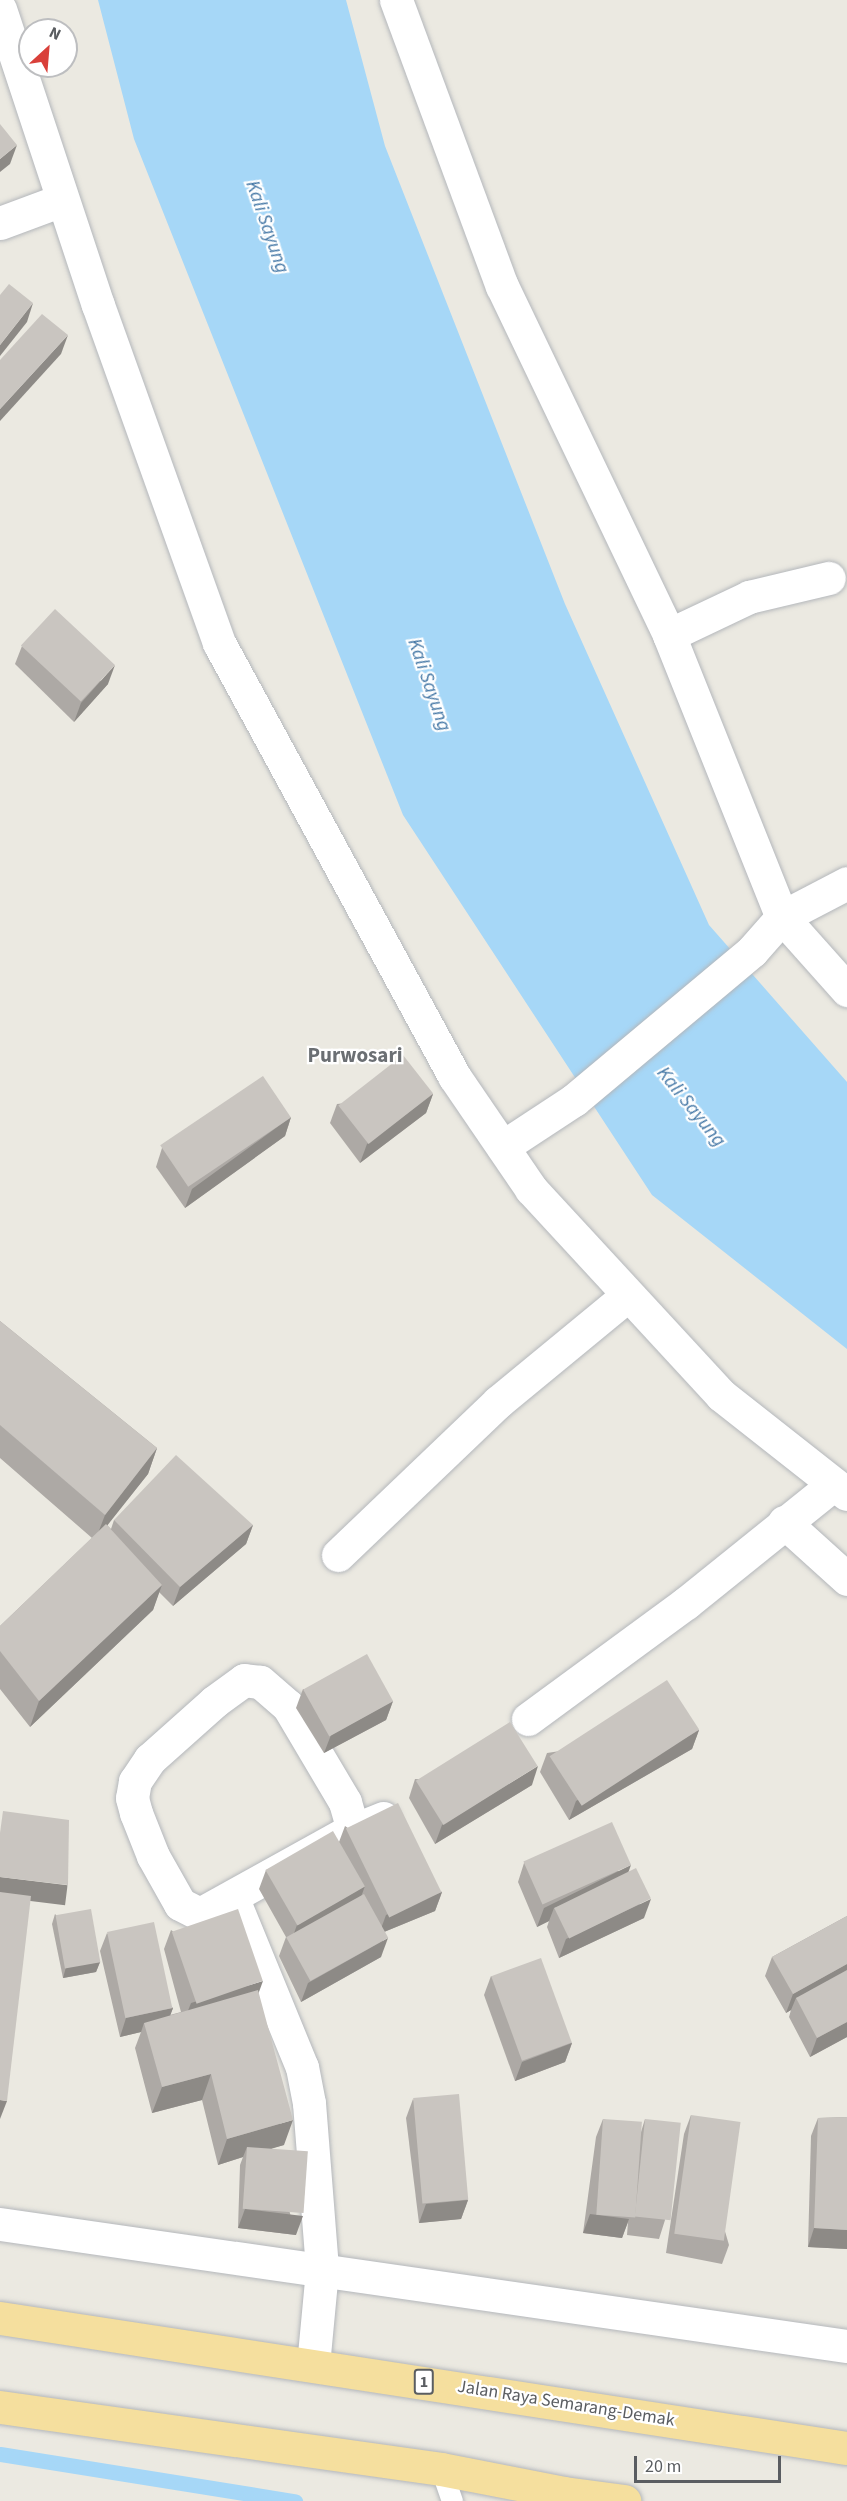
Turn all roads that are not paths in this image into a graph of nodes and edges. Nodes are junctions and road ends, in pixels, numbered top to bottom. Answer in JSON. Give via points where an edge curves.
{"nodes":[{"id":1,"x":396,"y":0,"type":"edge"},
{"id":2,"x":0,"y":9,"type":"edge"},
{"id":3,"x":62,"y":200,"type":"junction"},
{"id":4,"x":0,"y":223,"type":"edge"},
{"id":5,"x":829,"y":578,"type":"dead end"},
{"id":6,"x":669,"y":635,"type":"junction"},
{"id":7,"x":847,"y":883,"type":"edge"},
{"id":8,"x":783,"y":917,"type":"junction"},
{"id":9,"x":847,"y":990,"type":"edge"},
{"id":10,"x":504,"y":1146,"type":"junction"},
{"id":11,"x":628,"y":1295,"type":"junction"},
{"id":12,"x":840,"y":1490,"type":"edge"},
{"id":13,"x":784,"y":1522,"type":"junction"},
{"id":14,"x":338,"y":1555,"type":"dead end"},
{"id":15,"x":847,"y":1579,"type":"edge"},
{"id":16,"x":528,"y":1719,"type":"dead end"},
{"id":17,"x":392,"y":1813,"type":"edge"},
{"id":18,"x":353,"y":1830,"type":"junction"},
{"id":19,"x":233,"y":1899,"type":"junction"},
{"id":20,"x":0,"y":2224,"type":"edge"},
{"id":21,"x":322,"y":2281,"type":"junction"},
{"id":22,"x":0,"y":2318,"type":"edge"},
{"id":23,"x":847,"y":2346,"type":"edge"},
{"id":24,"x":315,"y":2349,"type":"junction"},
{"id":25,"x":0,"y":2407,"type":"edge"},
{"id":26,"x":847,"y":2448,"type":"edge"},
{"id":27,"x":441,"y":2469,"type":"junction"},
{"id":28,"x":566,"y":2497,"type":"edge"},
{"id":29,"x":452,"y":2501,"type":"edge"},
{"id":30,"x":624,"y":2501,"type":"edge"}],
"edges":[{"from":1,"to":6,"type":"street","via":[[502,286]]},
{"from":2,"to":3,"type":"street"},
{"from":3,"to":4,"type":"street"},
{"from":3,"to":10,"type":"street","via":[[219,643],[454,1076]]},
{"from":5,"to":6,"type":"street","via":[[749,597]]},
{"from":6,"to":8,"type":"street"},
{"from":7,"to":8,"type":"street"},
{"from":8,"to":9,"type":"street"},
{"from":8,"to":10,"type":"street","via":[[752,951],[574,1100]]},
{"from":10,"to":11,"type":"street","via":[[531,1189]]},
{"from":11,"to":12,"type":"street","via":[[721,1395]]},
{"from":11,"to":14,"type":"street","via":[[498,1402]]},
{"from":12,"to":13,"type":"street"},
{"from":13,"to":15,"type":"street"},
{"from":13,"to":16,"type":"street","via":[[650,1631]]},
{"from":17,"to":18,"type":"street"},
{"from":18,"to":19,"type":"street"},
{"from":18,"to":19,"type":"street","via":[[345,1802],[288,1706],[272,1688],[244,1680],[150,1759],[135,1781],[132,1798],[153,1856],[180,1904],[200,1914]]},
{"from":19,"to":21,"type":"street","via":[[302,2067],[309,2103]]},
{"from":20,"to":21,"type":"street"},
{"from":21,"to":23,"type":"street"},
{"from":21,"to":24,"type":"street"},
{"from":22,"to":24,"type":"highway","name":"Jalan Raya Semarang-Demak","number":"1"},
{"from":24,"to":26,"type":"highway","name":"Jalan Raya Semarang-Demak","number":"1"},
{"from":25,"to":27,"type":"highway"},
{"from":27,"to":28,"type":"highway"},
{"from":27,"to":29,"type":"lane"},
{"from":28,"to":30,"type":"highway"}]}
